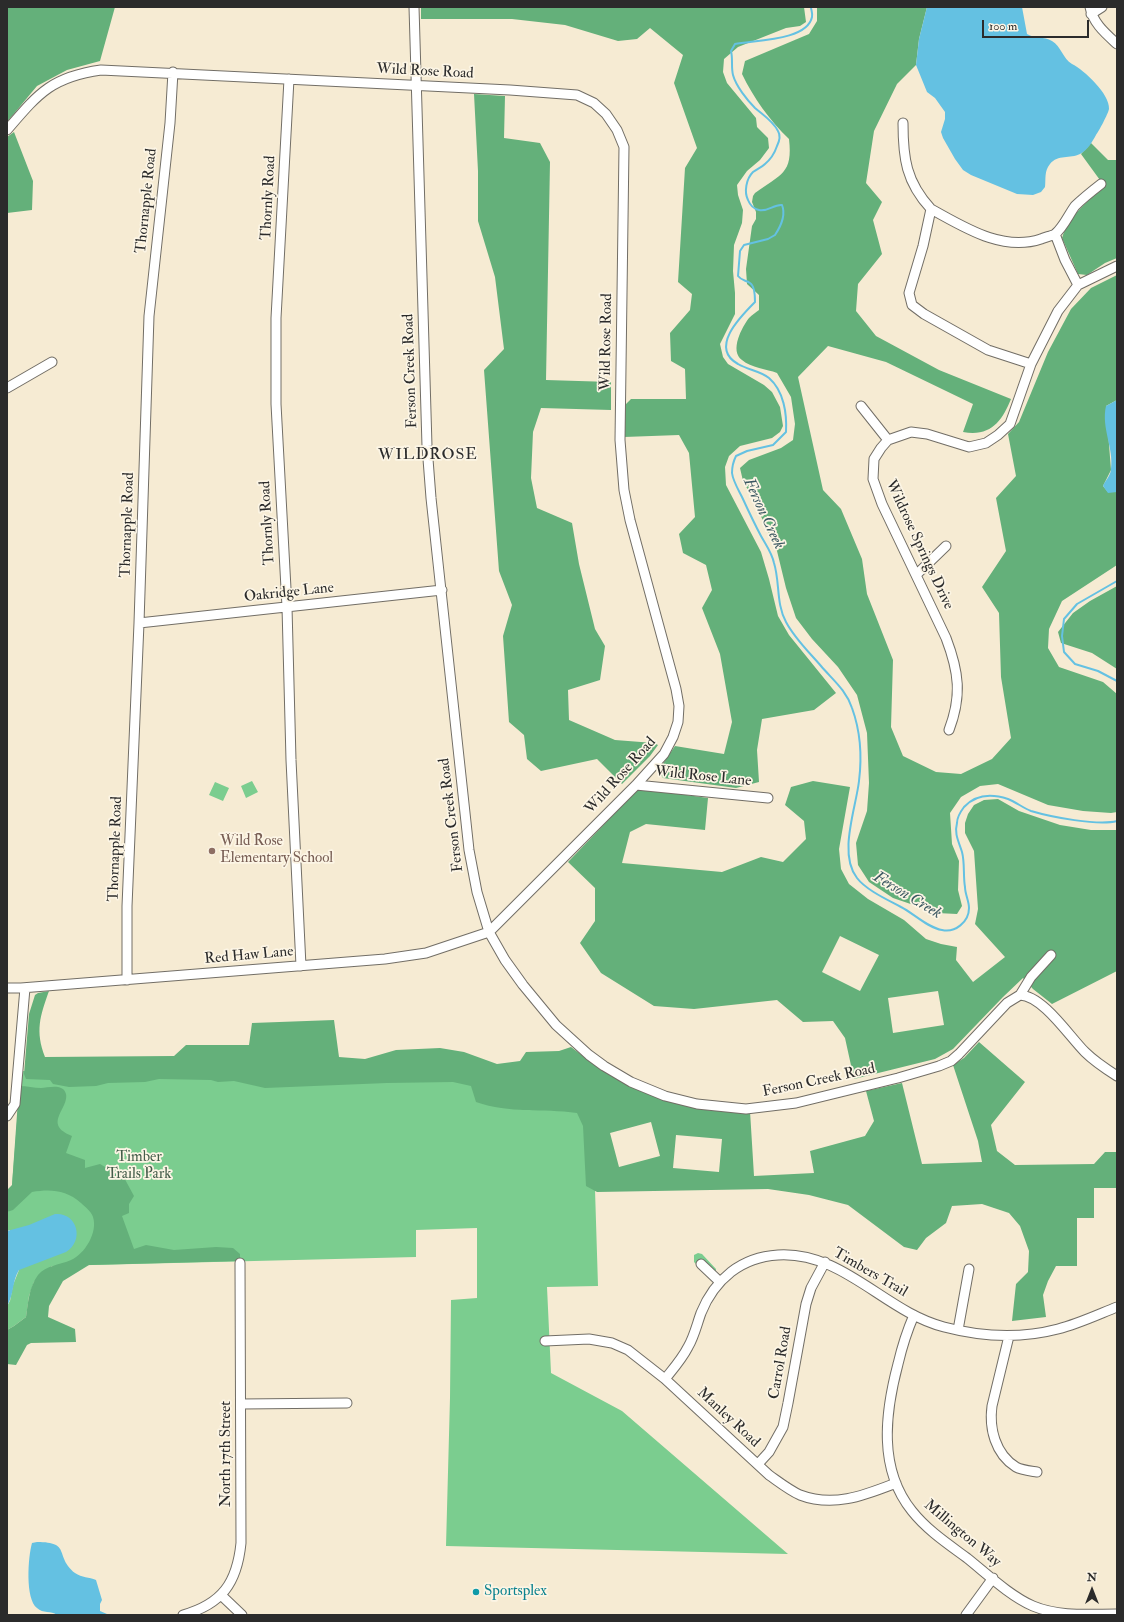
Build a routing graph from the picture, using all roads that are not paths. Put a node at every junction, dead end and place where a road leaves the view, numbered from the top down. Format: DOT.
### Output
graph roads {
  1 [pos="414,7"];
  2 [pos="1102,7"];
  3 [pos="1090,11"];
  4 [pos="1117,44"];
  5 [pos="173,72"];
  6 [pos="289,79"];
  7 [pos="417,86"];
  8 [pos="903,123"];
  9 [pos="7,130"];
  10 [pos="1101,184"];
  11 [pos="931,209"];
  12 [pos="1055,234"];
  13 [pos="1117,266"];
  14 [pos="1078,285"];
  15 [pos="52,362"];
  16 [pos="1031,364"];
  17 [pos="7,388"];
  18 [pos="862,406"];
  19 [pos="888,440"];
  20 [pos="946,546"];
  21 [pos="916,575"];
  22 [pos="442,590"];
  23 [pos="287,607"];
  24 [pos="139,623"];
  25 [pos="949,730"];
  26 [pos="636,785"];
  27 [pos="768,798"];
  28 [pos="489,932"];
  29 [pos="1051,955"];
  30 [pos="301,966"];
  31 [pos="127,980"];
  32 [pos="7,988"];
  33 [pos="25,988"];
  34 [pos="1020,995"];
  35 [pos="1117,1076"];
  36 [pos="7,1116"];
  37 [pos="825,1262"];
  38 [pos="240,1263"];
  39 [pos="701,1264"];
  40 [pos="969,1269"];
  41 [pos="720,1282"];
  42 [pos="1117,1307"];
  43 [pos="914,1315"];
  44 [pos="958,1330"];
  45 [pos="1009,1336"];
  46 [pos="545,1341"];
  47 [pos="665,1379"];
  48 [pos="347,1403"];
  49 [pos="241,1404"];
  50 [pos="758,1464"];
  51 [pos="1037,1472"];
  52 [pos="896,1483"];
  53 [pos="993,1578"];
  54 [pos="221,1595"];
  55 [pos="1117,1614"];
  56 [pos="182,1615"];
  57 [pos="242,1615"];
  58 [pos="966,1615"];
  1 -- 7 [label="street, Ferson Creek Road"];
  2 -- 3 [label="street"];
  3 -- 4 [label="street"];
  5 -- 6 [label="street, Wild Rose Road"];
  5 -- 9 [label="street, Wild Rose Road"];
  5 -- 24 [label="street, Thornapple Road"];
  6 -- 7 [label="street, Wild Rose Road"];
  6 -- 23 [label="street, Thornly Road"];
  7 -- 22 [label="street, Ferson Creek Road"];
  7 -- 26 [label="street, Wild Rose Road"];
  8 -- 11 [label="street"];
  10 -- 12 [label="street"];
  11 -- 12 [label="street"];
  11 -- 16 [label="street"];
  12 -- 14 [label="street"];
  13 -- 14 [label="street"];
  14 -- 16 [label="street"];
  15 -- 17 [label="street"];
  16 -- 19 [label="street"];
  18 -- 19 [label="street"];
  19 -- 21 [label="street, Wildrose Springs Drive"];
  20 -- 21 [label="street"];
  21 -- 25 [label="street, Wildrose Springs Drive"];
  22 -- 23 [label="street, Oakridge Lane"];
  22 -- 28 [label="street, Ferson Creek Road"];
  23 -- 24 [label="street, Oakridge Lane"];
  23 -- 30 [label="street, Thornly Road"];
  24 -- 31 [label="street, Thornapple Road"];
  26 -- 27 [label="street, Wild Rose Lane"];
  26 -- 28 [label="street, Wild Rose Road"];
  28 -- 30 [label="street, Red Haw Lane"];
  28 -- 34 [label="street, Ferson Creek Road"];
  29 -- 34 [label="street, Ferson Creek Road"];
  30 -- 31 [label="street, Red Haw Lane"];
  31 -- 33 [label="street, Red Haw Lane"];
  32 -- 33 [label="street, Red Haw Lane"];
  33 -- 36 [label="street"];
  34 -- 35 [label="street"];
  37 -- 41 [label="street, Timbers Trail"];
  37 -- 43 [label="street, Timbers Trail"];
  37 -- 50 [label="street, Carrol Road"];
  38 -- 49 [label="street, North 17th Street"];
  39 -- 41 [label="street"];
  40 -- 44 [label="street"];
  41 -- 47 [label="street, Timbers Trail"];
  42 -- 45 [label="street, Timbers Trail"];
  43 -- 44 [label="street, Timbers Trail"];
  43 -- 52 [label="street, Millington Way"];
  44 -- 45 [label="street, Timbers Trail"];
  45 -- 51 [label="street"];
  46 -- 47 [label="street, Manley Road"];
  47 -- 50 [label="street, Manley Road"];
  48 -- 49 [label="street"];
  49 -- 54 [label="street, North 17th Street"];
  50 -- 52 [label="street, Manley Road"];
  52 -- 53 [label="street, Millington Way"];
  53 -- 55 [label="street, Millington Way"];
  53 -- 58 [label="street"];
  54 -- 56 [label="street, North 17th Street"];
  54 -- 57 [label="street"];
}
